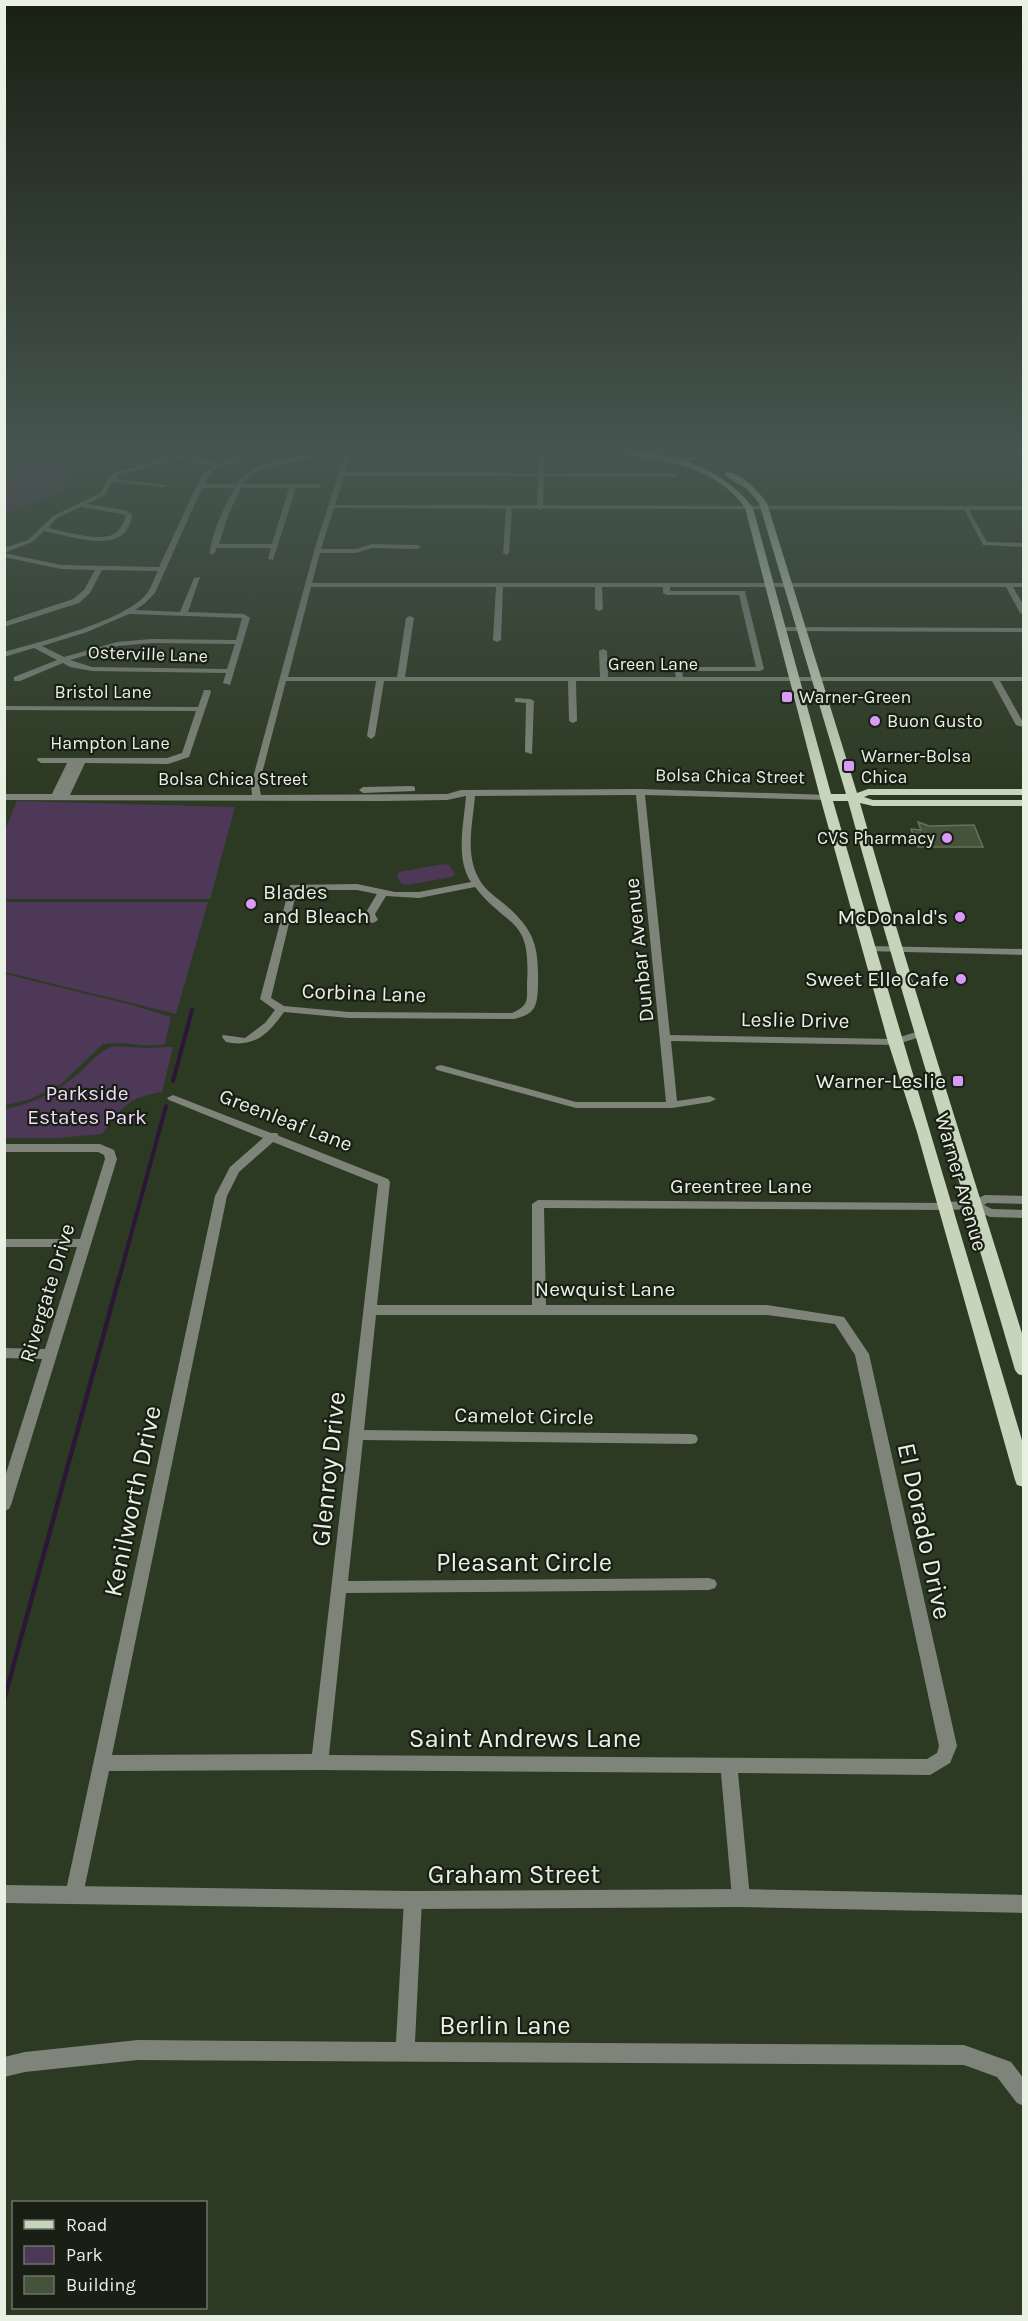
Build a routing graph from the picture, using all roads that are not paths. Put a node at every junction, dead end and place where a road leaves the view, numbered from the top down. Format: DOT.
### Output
graph roads {
  1 [pos="36,561"];
  2 [pos="165,561"];
  3 [pos="315,561"];
  4 [pos="762,561"];
  5 [pos="781,561"];
  6 [pos="99,569"];
  7 [pos="162,569"];
  8 [pos="198,578"];
  9 [pos="666,584"];
  10 [pos="768,584"];
  11 [pos="788,584"];
  12 [pos="309,585"];
  13 [pos="500,585"];
  14 [pos="598,585"];
  15 [pos="1008,585"];
  16 [pos="1023,585"];
  17 [pos="599,609"];
  18 [pos="130,612"];
  19 [pos="1023,613"];
  20 [pos="183,614"];
  21 [pos="410,618"];
  22 [pos="4,625"];
  23 [pos="781,628"];
  24 [pos="802,629"];
  25 [pos="1023,630"];
  26 [pos="497,640"];
  27 [pos="239,642"];
  28 [pos="34,645"];
  29 [pos="603,651"];
  30 [pos="4,655"];
  31 [pos="63,660"];
  32 [pos="230,671"];
  33 [pos="381,678"];
  34 [pos="401,678"];
  35 [pos="17,679"];
  36 [pos="283,679"];
  37 [pos="572,679"];
  38 [pos="604,679"];
  39 [pos="680,679"];
  40 [pos="795,679"];
  41 [pos="818,679"];
  42 [pos="995,679"];
  43 [pos="1023,679"];
  44 [pos="227,682"];
  45 [pos="207,692"];
  46 [pos="518,700"];
  47 [pos="7,708"];
  48 [pos="201,709"];
  49 [pos="4,718"];
  50 [pos="573,721"];
  51 [pos="1020,725"];
  52 [pos="371,736"];
  53 [pos="529,752"];
  54 [pos="40,760"];
  55 [pos="77,760"];
  56 [pos="4,792"];
  57 [pos="640,792"];
  58 [pos="1023,792"];
  59 [pos="466,793"];
  60 [pos="60,794"];
  61 [pos="256,794"];
  62 [pos="4,797"];
  63 [pos="826,797"];
  64 [pos="853,798"];
  65 [pos="1023,803"];
  66 [pos="477,884"];
  67 [pos="383,893"];
  68 [pos="373,920"];
  69 [pos="869,949"];
  70 [pos="895,950"];
  71 [pos="1023,951"];
  72 [pos="281,1009"];
  73 [pos="922,1033"];
  74 [pos="227,1037"];
  75 [pos="666,1038"];
  76 [pos="895,1042"];
  77 [pos="441,1068"];
  78 [pos="173,1098"];
  79 [pos="710,1099"];
  80 [pos="672,1105"];
  81 [pos="273,1136"];
  82 [pos="4,1148"];
  83 [pos="384,1182"];
  84 [pos="1023,1200"];
  85 [pos="975,1205"];
  86 [pos="945,1206"];
  87 [pos="1023,1214"];
  88 [pos="4,1243"];
  89 [pos="83,1243"];
  90 [pos="370,1310"];
  91 [pos="539,1311"];
  92 [pos="839,1320"];
  93 [pos="4,1353"];
  94 [pos="50,1354"];
  95 [pos="1023,1370"];
  96 [pos="356,1435"];
  97 [pos="691,1439"];
  98 [pos="8,1480"];
  99 [pos="1023,1480"];
  100 [pos="4,1505"];
  101 [pos="709,1584"];
  102 [pos="339,1587"];
  103 [pos="944,1758"];
  104 [pos="320,1762"];
  105 [pos="102,1763"];
  106 [pos="729,1765"];
  107 [pos="4,1894"];
  108 [pos="74,1895"];
  109 [pos="741,1898"];
  110 [pos="413,1900"];
  111 [pos="1023,1904"];
  112 [pos="405,2051"];
  113 [pos="4,2067"];
  114 [pos="1023,2096"];
  1 -- 6 [label="street"];
  2 -- 7 [label="street"];
  3 -- 12 [label="street"];
  4 -- 10 [label="main road, Warner Avenue"];
  5 -- 11 [label="main road, Warner Avenue"];
  6 -- 7 [label="street"];
  6 -- 22 [label="street"];
  7 -- 18 [label="street"];
  8 -- 20 [label="street"];
  9 -- 10 [label="street"];
  9 -- 14 [label="street"];
  9 -- 39 [label="street"];
  10 -- 11 [label="street"];
  10 -- 23 [label="main road, Warner Avenue"];
  11 -- 15 [label="street"];
  11 -- 24 [label="main road, Warner Avenue"];
  12 -- 13 [label="street"];
  12 -- 36 [label="street"];
  13 -- 14 [label="street"];
  13 -- 26 [label="street"];
  14 -- 17 [label="street"];
  15 -- 16 [label="street"];
  15 -- 19 [label="street"];
  18 -- 20 [label="street"];
  18 -- 28 [label="street"];
  20 -- 27 [label="street"];
  21 -- 34 [label="street"];
  23 -- 24 [label="street"];
  23 -- 40 [label="main road, Warner Avenue"];
  24 -- 25 [label="street"];
  24 -- 41 [label="main road, Warner Avenue"];
  27 -- 31 [label="street"];
  27 -- 32 [label="street"];
  28 -- 30 [label="street"];
  28 -- 31 [label="street, Osterville Lane"];
  29 -- 38 [label="street"];
  31 -- 32 [label="street, Osterville Lane"];
  31 -- 35 [label="street"];
  32 -- 44 [label="street"];
  33 -- 34 [label="street, Green Lane"];
  33 -- 36 [label="street, Green Lane"];
  33 -- 52 [label="street"];
  34 -- 37 [label="street, Green Lane"];
  36 -- 61 [label="street"];
  37 -- 38 [label="street, Green Lane"];
  37 -- 50 [label="street"];
  38 -- 39 [label="street, Green Lane"];
  39 -- 40 [label="street, Green Lane"];
  40 -- 41 [label="street, Green Lane"];
  40 -- 63 [label="main road, Warner Avenue"];
  41 -- 42 [label="street, Green Lane"];
  41 -- 64 [label="main road, Warner Avenue"];
  42 -- 43 [label="street, Green Lane"];
  42 -- 51 [label="street"];
  45 -- 48 [label="street"];
  46 -- 53 [label="street"];
  47 -- 48 [label="street, Bristol Lane"];
  47 -- 49 [label="street"];
  48 -- 55 [label="street, Hampton Lane"];
  54 -- 55 [label="street, Hampton Lane"];
  55 -- 60 [label="street"];
  56 -- 60 [label="street, Bolsa Chica Street"];
  57 -- 59 [label="street, Bolsa Chica Street"];
  57 -- 63 [label="street, Bolsa Chica Street"];
  57 -- 75 [label="street, Dunbar Avenue"];
  58 -- 64 [label="main road, Bolsa Chica Street"];
  59 -- 61 [label="street, Bolsa Chica Street"];
  59 -- 66 [label="street"];
  60 -- 61 [label="street, Bolsa Chica Street"];
  60 -- 62 [label="street, Bolsa Chica Street"];
  63 -- 64 [label="main road, Bolsa Chica Street"];
  63 -- 69 [label="main road, Warner Avenue"];
  64 -- 65 [label="main road, Bolsa Chica Street"];
  64 -- 70 [label="main road, Warner Avenue"];
  66 -- 67 [label="street"];
  66 -- 72 [label="street, Corbina Lane"];
  67 -- 68 [label="street"];
  67 -- 72 [label="street"];
  69 -- 70 [label="street"];
  69 -- 76 [label="main road, Warner Avenue"];
  70 -- 71 [label="street"];
  70 -- 73 [label="main road, Warner Avenue"];
  72 -- 74 [label="street, Corbina Lane"];
  73 -- 76 [label="street, Leslie Drive"];
  73 -- 85 [label="main road, Warner Avenue"];
  75 -- 76 [label="street, Leslie Drive"];
  75 -- 80 [label="street, Dunbar Avenue"];
  76 -- 86 [label="main road, Warner Avenue"];
  77 -- 80 [label="street"];
  78 -- 81 [label="street, Greenleaf Lane"];
  79 -- 80 [label="street"];
  81 -- 83 [label="street, Greenleaf Lane"];
  81 -- 105 [label="street, Kenilworth Drive"];
  82 -- 89 [label="street, Rivergate Drive"];
  83 -- 90 [label="street, Glenroy Drive"];
  84 -- 85 [label="street"];
  85 -- 86 [label="street, Greentree Lane"];
  85 -- 87 [label="street"];
  85 -- 95 [label="main road, Warner Avenue"];
  86 -- 91 [label="street, Greentree Lane"];
  86 -- 99 [label="main road, Warner Avenue"];
  88 -- 89 [label="street"];
  89 -- 94 [label="street, Rivergate Drive"];
  90 -- 91 [label="street, Newquist Lane"];
  90 -- 96 [label="street, Glenroy Drive"];
  91 -- 92 [label="street, Newquist Lane"];
  92 -- 103 [label="street, El Dorado Drive"];
  93 -- 94 [label="street"];
  94 -- 98 [label="street, Rivergate Drive"];
  96 -- 97 [label="street, Camelot Circle"];
  96 -- 102 [label="street, Glenroy Drive"];
  98 -- 100 [label="street, Rivergate Drive"];
  101 -- 102 [label="street, Pleasant Circle"];
  102 -- 104 [label="street, Glenroy Drive"];
  103 -- 106 [label="street, Saint Andrews Lane"];
  104 -- 105 [label="street, Saint Andrews Lane"];
  104 -- 106 [label="street, Saint Andrews Lane"];
  105 -- 108 [label="street, Kenilworth Drive"];
  106 -- 109 [label="street"];
  107 -- 108 [label="street, Graham Street"];
  108 -- 110 [label="street, Graham Street"];
  109 -- 110 [label="street, Graham Street"];
  109 -- 111 [label="street, Graham Street"];
  110 -- 112 [label="street"];
  112 -- 113 [label="street, Berlin Lane"];
  112 -- 114 [label="street, Berlin Lane"];
}
